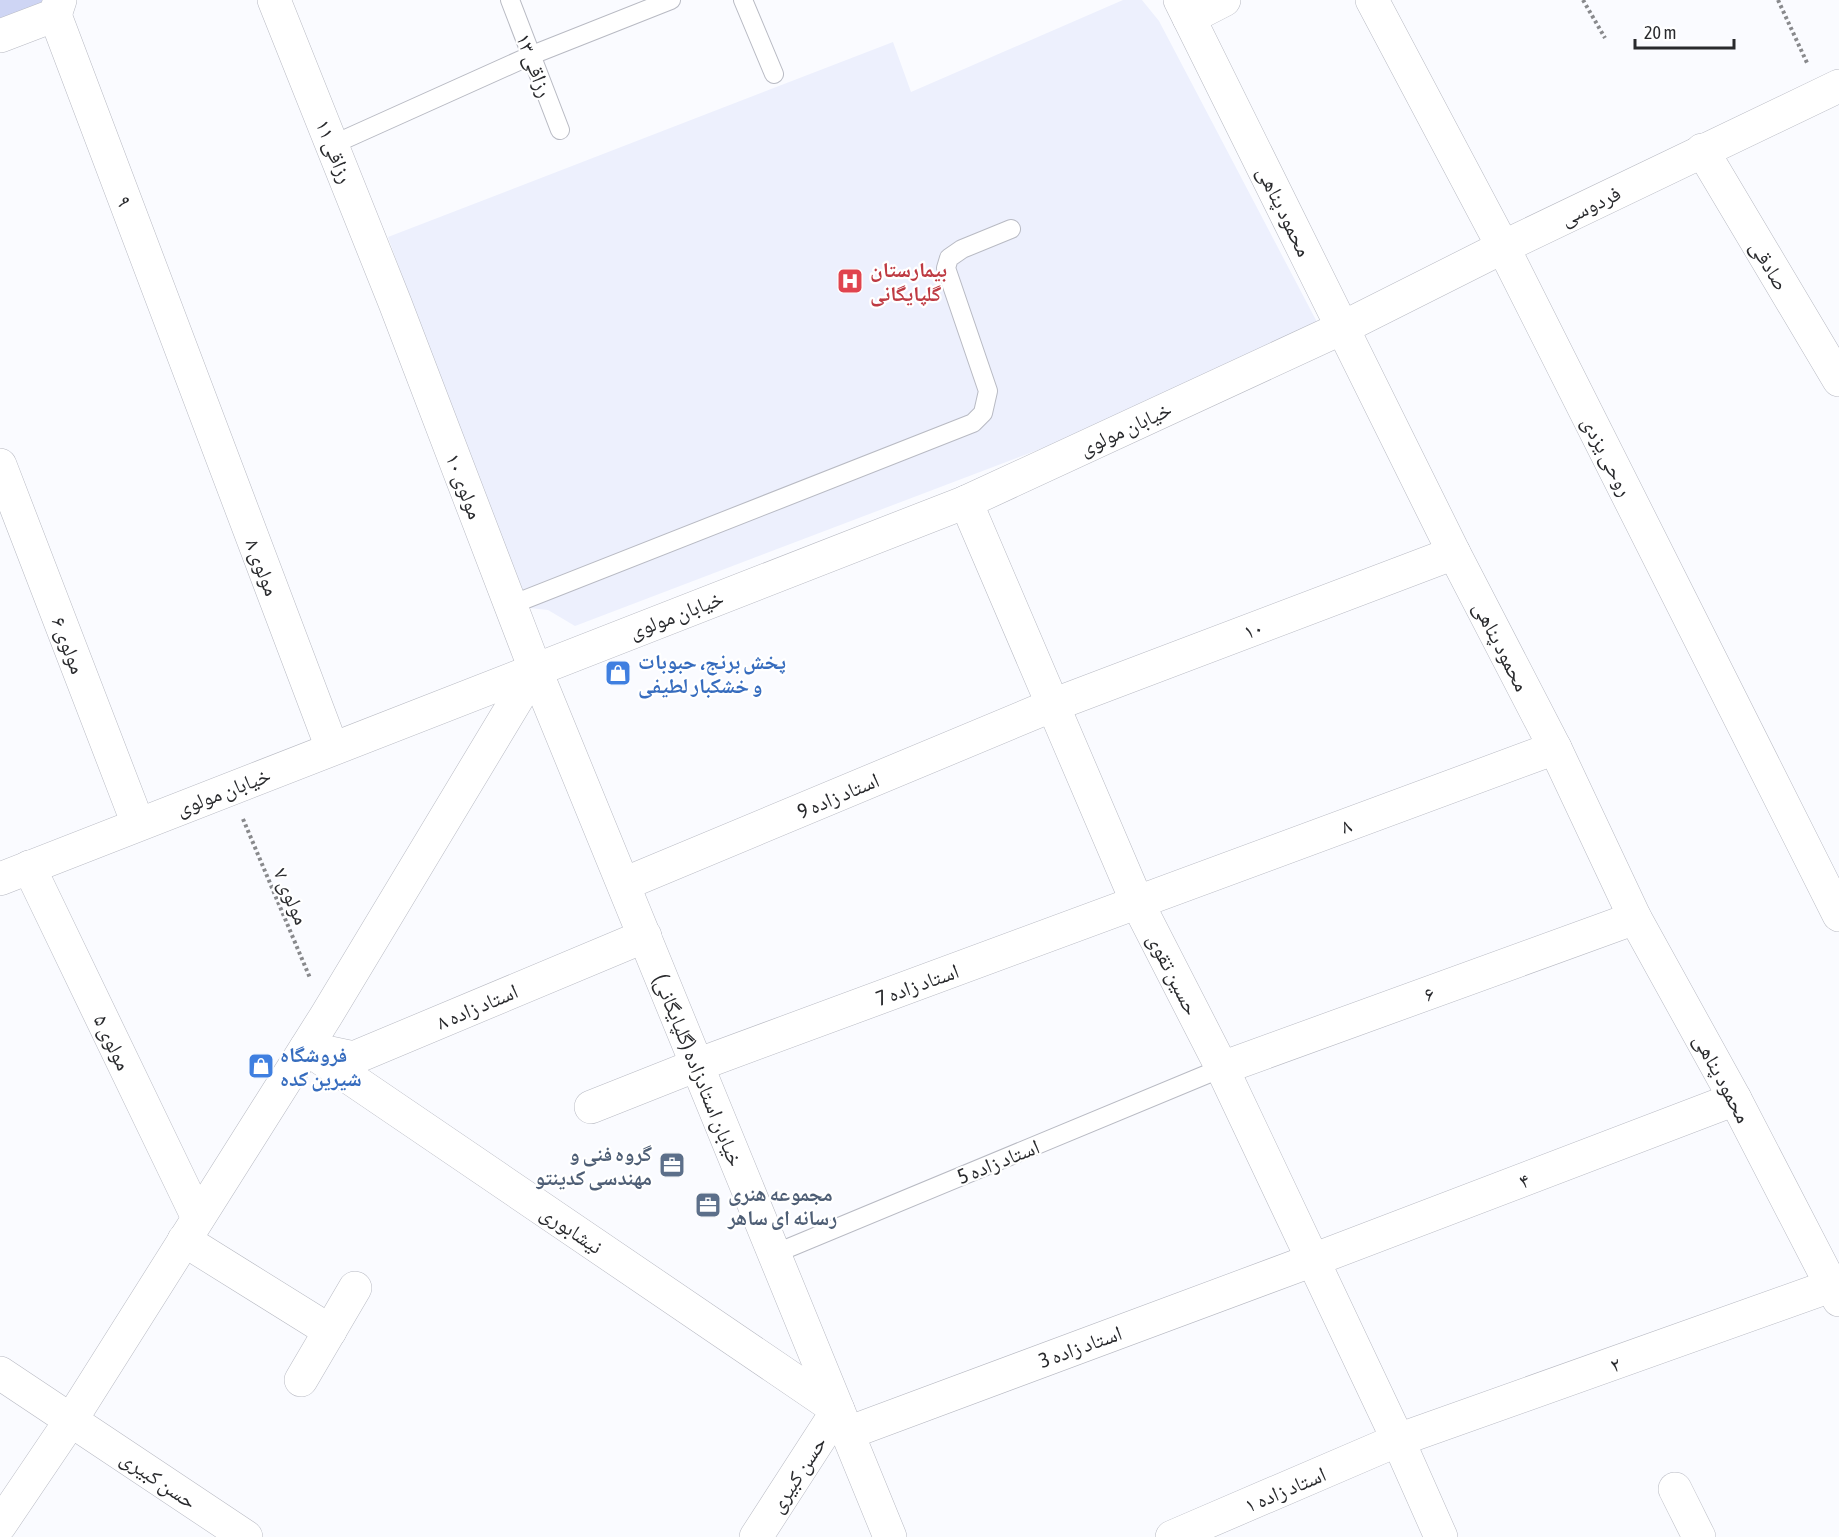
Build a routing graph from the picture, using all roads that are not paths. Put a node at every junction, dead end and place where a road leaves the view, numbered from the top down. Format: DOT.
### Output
graph roads {
  1 [pos="274,0"];
  2 [pos="510,0"];
  3 [pos="671,0"];
  4 [pos="743,0"];
  5 [pos="1224,0"];
  6 [pos="1372,0"];
  7 [pos="57,8"];
  8 [pos="1184,9"];
  9 [pos="0,36"];
  10 [pos="532,55"];
  11 [pos="774,74"];
  12 [pos="1830,90"];
  13 [pos="560,130"];
  14 [pos="332,145"];
  15 [pos="1702,150"];
  16 [pos="1011,230"];
  17 [pos="1503,247"];
  18 [pos="395,303"];
  19 [pos="1342,328"];
  20 [pos="1839,380"];
  21 [pos="195,387"];
  22 [pos="0,465"];
  23 [pos="966,502"];
  24 [pos="1454,553"];
  25 [pos="511,604"];
  26 [pos="536,669"];
  27 [pos="1053,705"];
  28 [pos="332,748"];
  29 [pos="1555,748"];
  30 [pos="138,824"];
  31 [pos="14,873"];
  32 [pos="624,884"];
  33 [pos="1137,902"];
  34 [pos="1839,915"];
  35 [pos="1635,918"];
  36 [pos="645,936"];
  37 [pos="306,1048"];
  38 [pos="697,1065"];
  39 [pos="1222,1068"];
  40 [pos="1735,1099"];
  41 [pos="591,1107"];
  42 [pos="191,1229"];
  43 [pos="774,1254"];
  44 [pos="1313,1260"];
  45 [pos="354,1288"];
  46 [pos="1837,1290"];
  47 [pos="330,1330"];
  48 [pos="0,1373"];
  49 [pos="301,1380"];
  50 [pos="71,1420"];
  51 [pos="843,1422"];
  52 [pos="1398,1440"];
  53 [pos="1675,1489"];
  54 [pos="0,1525"];
  55 [pos="246,1537"];
  56 [pos="756,1537"];
  57 [pos="890,1537"];
  58 [pos="1172,1537"];
  59 [pos="1441,1537"];
  60 [pos="1699,1537"];
  1 -- 14 [label="street, رزاقی ۱۱"];
  2 -- 10 [label="lane, رزاقی ۱۳"];
  3 -- 10 [label="lane"];
  4 -- 11 [label="lane"];
  5 -- 8 [label="street"];
  6 -- 17 [label="street, روحی یزدی"];
  7 -- 9 [label="street"];
  7 -- 21 [label="street, ۹"];
  8 -- 19 [label="street, محمود پناهی"];
  10 -- 13 [label="lane, رزاقی ۱۳"];
  10 -- 14 [label="lane"];
  12 -- 15 [label="street, فردوسی"];
  14 -- 18 [label="street, رزاقی ۱۱"];
  15 -- 17 [label="street, فردوسی"];
  15 -- 20 [label="street, صادقی"];
  16 -- 25 [label="lane"];
  17 -- 19 [label="street, فردوسی"];
  17 -- 34 [label="street, روحی یزدی"];
  18 -- 25 [label="street, مولوی ۱۰"];
  19 -- 23 [label="street, خیابان مولوی"];
  19 -- 24 [label="street, محمود پناهی"];
  21 -- 28 [label="street, مولوی ۸"];
  22 -- 30 [label="street, مولوی ۶"];
  23 -- 26 [label="street, خیابان مولوی"];
  23 -- 27 [label="street, حسین تقوی"];
  24 -- 27 [label="street, ۱۰"];
  24 -- 29 [label="street, محمود پناهی"];
  25 -- 26 [label="street, مولوی ۱۰"];
  26 -- 28 [label="street, خیابان مولوی"];
  26 -- 32 [label="street, خیابان استادزاده (گلپایگانی)"];
  26 -- 37 [label="street"];
  27 -- 32 [label="street, استاد زاده 9"];
  27 -- 33 [label="street, حسین تقوی"];
  28 -- 30 [label="street, خیابان مولوی"];
  29 -- 33 [label="street, ۸"];
  29 -- 35 [label="street, محمود پناهی"];
  30 -- 31 [label="street, خیابان مولوی"];
  31 -- 42 [label="street, مولوی ۵"];
  32 -- 36 [label="street, خیابان استادزاده (گلپایگانی)"];
  33 -- 38 [label="street, استاد زاده 7"];
  33 -- 39 [label="street, حسین تقوی"];
  35 -- 39 [label="street, ۶"];
  35 -- 40 [label="street, محمود پناهی"];
  36 -- 37 [label="street, استاد زاده ۸"];
  36 -- 38 [label="street, خیابان استادزاده (گلپایگانی)"];
  37 -- 42 [label="street"];
  37 -- 51 [label="street, نیشابوری"];
  38 -- 41 [label="street, استاد زاده 7"];
  38 -- 43 [label="street, خیابان استادزاده (گلپایگانی)"];
  39 -- 43 [label="lane, استاد زاده 5"];
  39 -- 44 [label="street, حسین تقوی"];
  40 -- 44 [label="street, ۴"];
  40 -- 46 [label="street, محمود پناهی"];
  42 -- 47 [label="street"];
  42 -- 50 [label="street"];
  43 -- 51 [label="street, خیابان استادزاده (گلپایگانی)"];
  44 -- 51 [label="street, استاد زاده 3"];
  44 -- 52 [label="street, حسین تقوی"];
  45 -- 47 [label="street"];
  46 -- 52 [label="street, ۲"];
  47 -- 49 [label="street"];
  48 -- 50 [label="street, حسن کبیری"];
  50 -- 54 [label="street"];
  50 -- 55 [label="street, حسن کبیری"];
  51 -- 56 [label="street, حسن کبیری"];
  51 -- 57 [label="street, خیابان استادزاده (گلپایگانی)"];
  52 -- 58 [label="street, استاد زاده ۱"];
  52 -- 59 [label="street, حسین تقوی"];
  53 -- 60 [label="street"];
}
